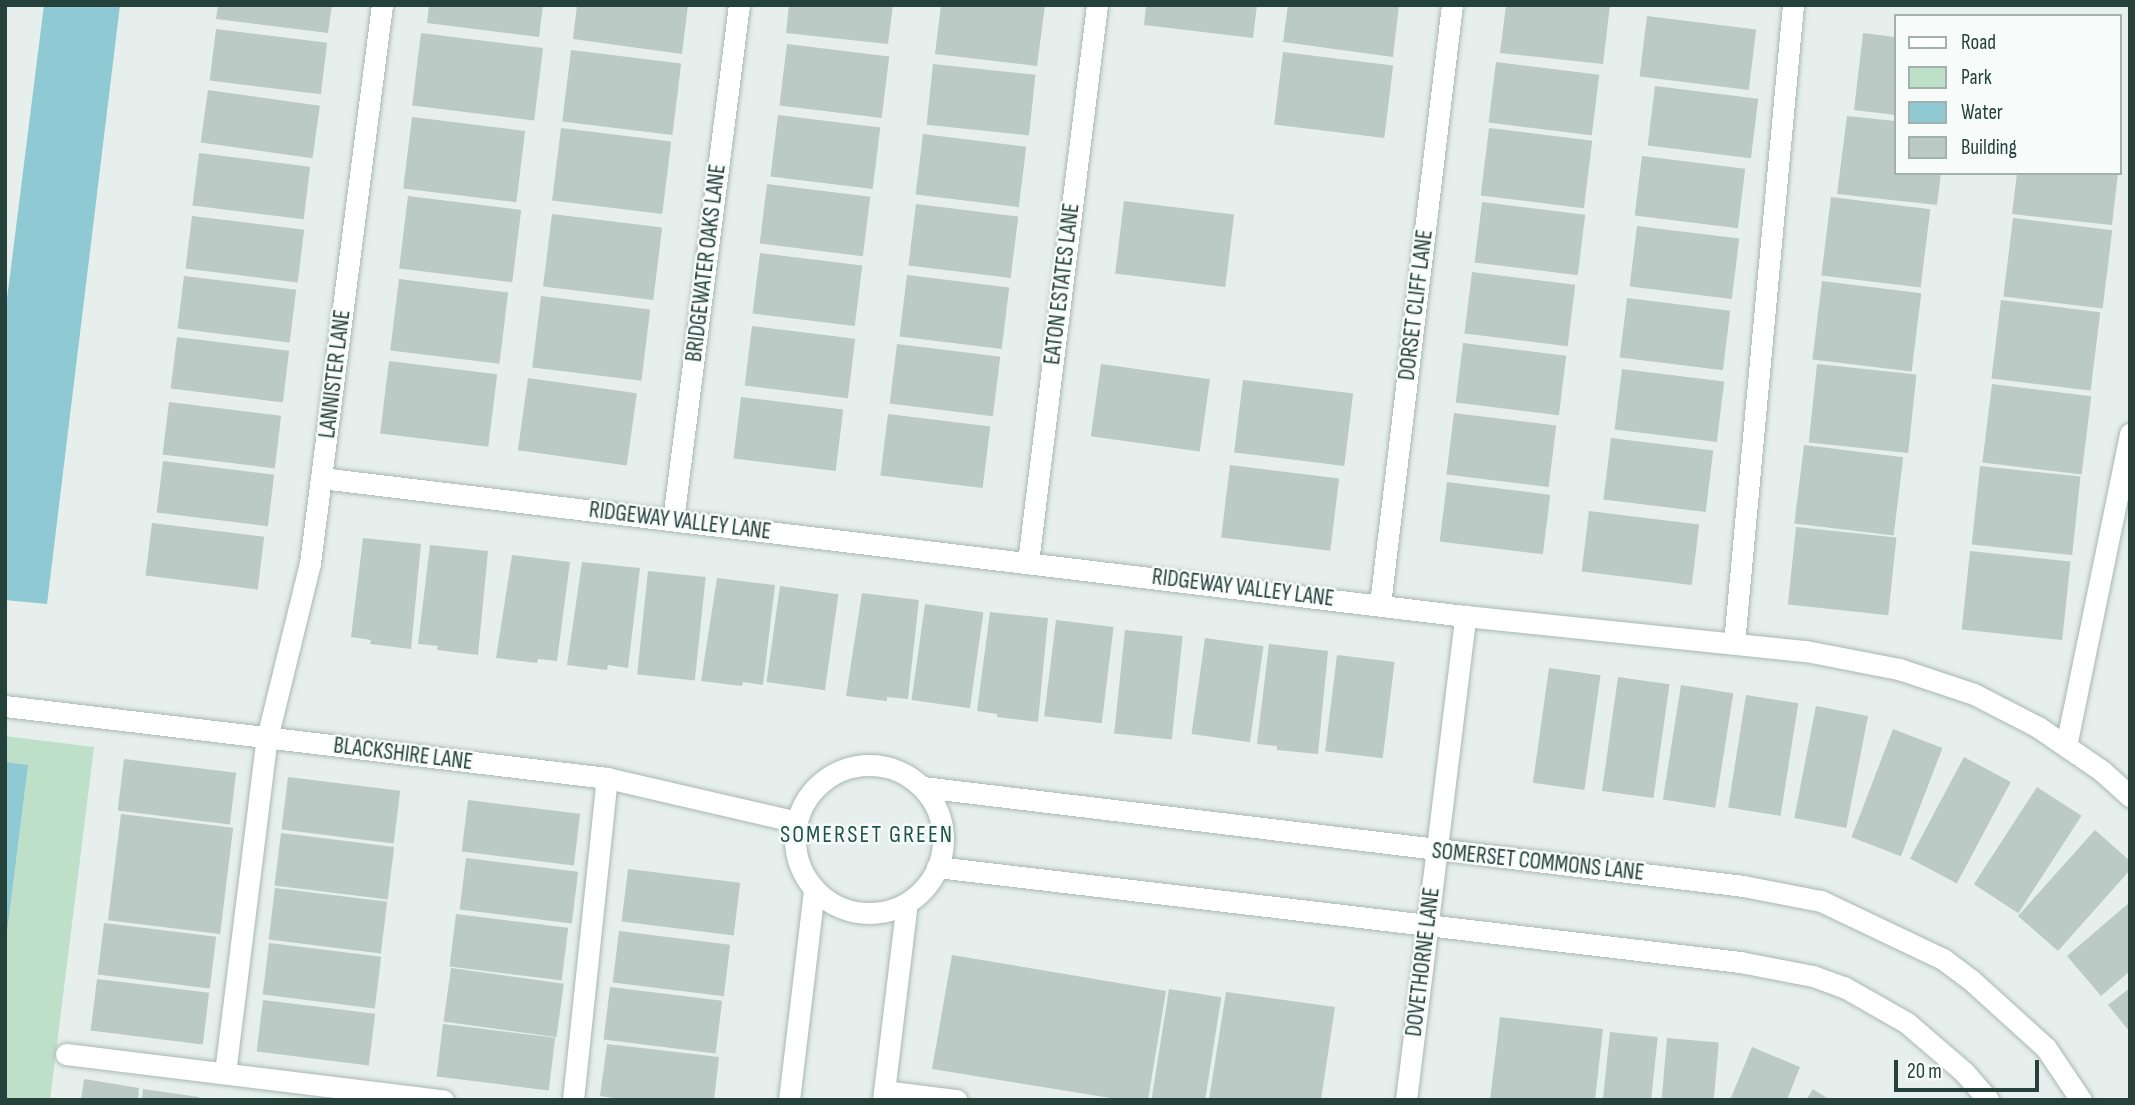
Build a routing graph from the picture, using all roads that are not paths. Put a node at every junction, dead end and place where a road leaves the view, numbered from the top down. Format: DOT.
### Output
graph roads {
  1 [pos="382,5"];
  2 [pos="739,5"];
  3 [pos="1097,5"];
  4 [pos="1452,5"];
  5 [pos="1793,5"];
  6 [pos="2130,433"];
  7 [pos="321,478"];
  8 [pos="673,520"];
  9 [pos="1028,562"];
  10 [pos="1380,604"];
  11 [pos="1465,616"];
  12 [pos="1734,643"];
  13 [pos="5,706"];
  14 [pos="267,738"];
  15 [pos="2066,746"];
  16 [pos="607,778"];
  17 [pos="923,787"];
  18 [pos="2130,796"];
  19 [pos="797,822"];
  20 [pos="1436,851"];
  21 [pos="937,867"];
  22 [pos="814,890"];
  23 [pos="907,903"];
  24 [pos="1427,927"];
  25 [pos="66,1054"];
  26 [pos="225,1073"];
  27 [pos="883,1095"];
  28 [pos="443,1100"];
  29 [pos="573,1100"];
  30 [pos="789,1100"];
  31 [pos="956,1100"];
  32 [pos="1406,1100"];
  33 [pos="1987,1100"];
  34 [pos="2081,1100"];
  1 -- 7 [label="street, LANNISTER LANE"];
  2 -- 8 [label="street, BRIDGEWATER OAKS LANE"];
  3 -- 9 [label="street, EATON ESTATES LANE"];
  4 -- 10 [label="street, DORSET CLIFF LANE"];
  5 -- 12 [label="street"];
  6 -- 15 [label="street"];
  7 -- 8 [label="street, RIDGEWAY VALLEY LANE"];
  7 -- 14 [label="street, LANNISTER LANE"];
  8 -- 9 [label="street, RIDGEWAY VALLEY LANE"];
  9 -- 10 [label="street, RIDGEWAY VALLEY LANE"];
  10 -- 11 [label="street, RIDGEWAY VALLEY LANE"];
  11 -- 12 [label="street, RIDGEWAY VALLEY LANE"];
  11 -- 20 [label="street, DOVETHORNE LANE"];
  12 -- 15 [label="street, RIDGEWAY VALLEY LANE"];
  13 -- 14 [label="street, BLACKSHIRE LANE"];
  14 -- 16 [label="street, BLACKSHIRE LANE"];
  14 -- 26 [label="street, LANNISTER LANE"];
  15 -- 18 [label="street, RIDGEWAY VALLEY LANE"];
  16 -- 19 [label="street, BLACKSHIRE LANE"];
  16 -- 29 [label="street"];
  17 -- 19 [label="street"];
  17 -- 20 [label="street, SOMERSET COMMONS LANE"];
  17 -- 21 [label="street"];
  19 -- 22 [label="street"];
  20 -- 24 [label="street, DOVETHORNE LANE"];
  20 -- 34 [label="street, SOMERSET COMMONS LANE"];
  21 -- 23 [label="street"];
  21 -- 24 [label="street"];
  22 -- 23 [label="street"];
  22 -- 30 [label="street"];
  23 -- 27 [label="street"];
  24 -- 32 [label="street, DOVETHORNE LANE"];
  24 -- 33 [label="street"];
  25 -- 26 [label="street"];
  26 -- 28 [label="street"];
  27 -- 31 [label="street"];
}
